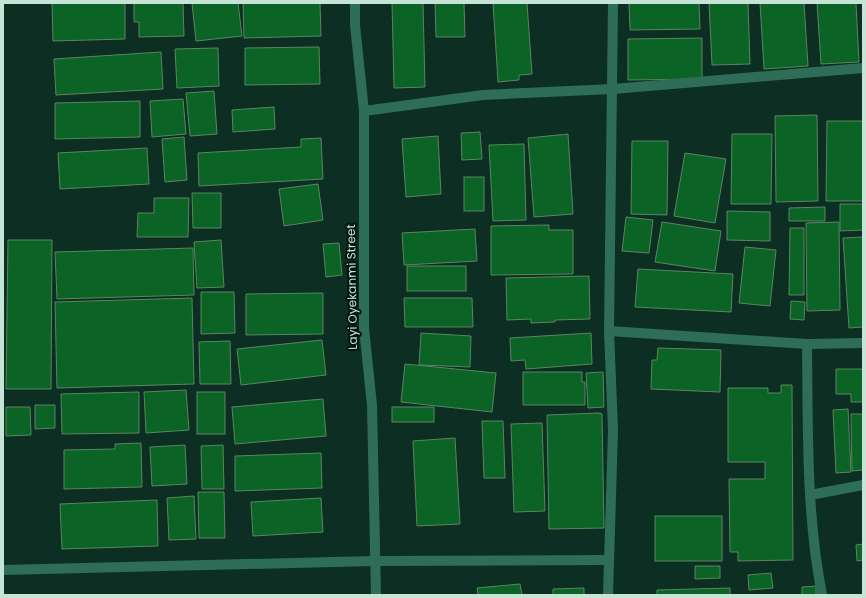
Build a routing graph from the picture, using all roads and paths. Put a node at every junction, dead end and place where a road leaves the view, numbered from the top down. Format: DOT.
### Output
graph roads {
  1 [pos="355,3"];
  2 [pos="613,3"];
  3 [pos="863,68"];
  4 [pos="613,89"];
  5 [pos="364,111"];
  6 [pos="609,331"];
  7 [pos="863,343"];
  8 [pos="807,344"];
  9 [pos="863,485"];
  10 [pos="810,495"];
  11 [pos="609,560"];
  12 [pos="374,561"];
  13 [pos="3,570"];
  14 [pos="376,595"];
  15 [pos="608,595"];
  16 [pos="822,595"];
  1 -- 5 [label="street, Layi Oyekanmi Street"];
  2 -- 4 [label="street"];
  3 -- 4 [label="street"];
  4 -- 5 [label="street"];
  4 -- 6 [label="street"];
  5 -- 12 [label="street, Layi Oyekanmi Street"];
  6 -- 8 [label="street"];
  6 -- 11 [label="street"];
  7 -- 8 [label="street"];
  8 -- 10 [label="street"];
  9 -- 10 [label="street"];
  10 -- 16 [label="street"];
  11 -- 12 [label="street"];
  11 -- 15 [label="street"];
  12 -- 13 [label="street"];
  12 -- 14 [label="street, Layi Oyekanmi Street"];
}
